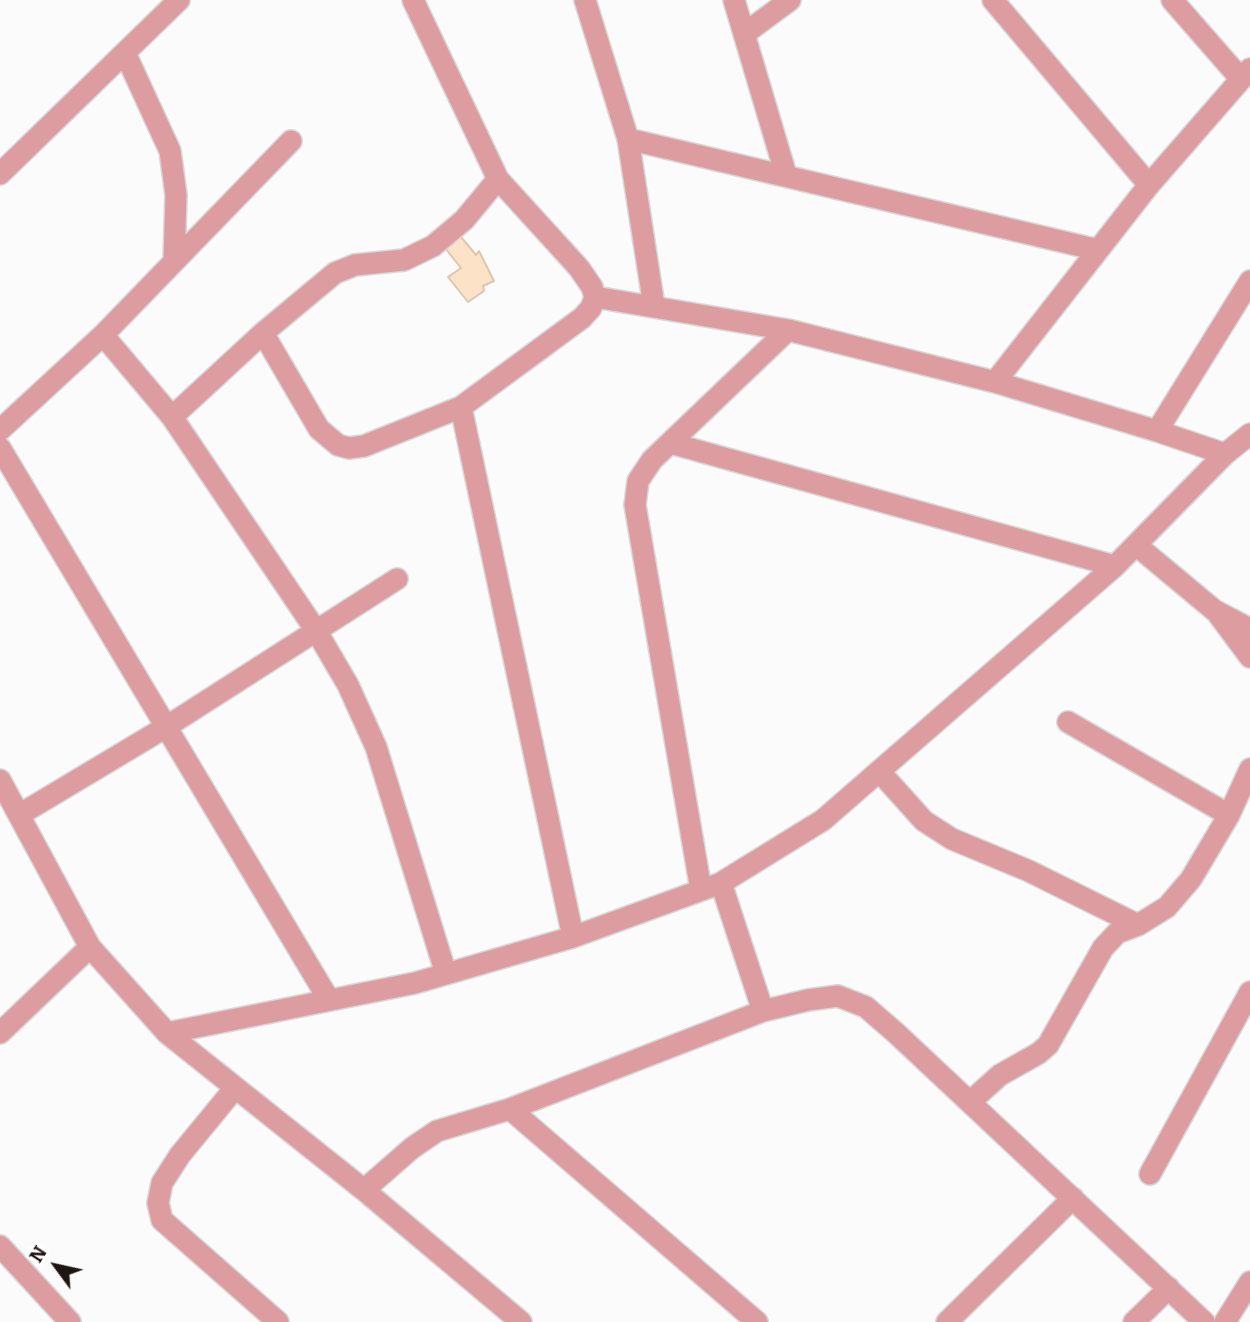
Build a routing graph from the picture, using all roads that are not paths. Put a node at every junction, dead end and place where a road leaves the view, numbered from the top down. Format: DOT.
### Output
graph roads {
  1 [pos="179,0"];
  2 [pos="413,0"];
  3 [pos="585,0"];
  4 [pos="734,0"];
  5 [pos="790,0"];
  6 [pos="993,0"];
  7 [pos="1172,0"];
  8 [pos="744,34"];
  9 [pos="125,53"];
  10 [pos="1246,74"];
  11 [pos="628,139"];
  12 [pos="291,141"];
  13 [pos="0,174"];
  14 [pos="786,175"];
  15 [pos="498,179"];
  16 [pos="1149,186"];
  17 [pos="1098,250"];
  18 [pos="174,261"];
  19 [pos="1250,281"];
  20 [pos="595,297"];
  21 [pos="654,306"];
  22 [pos="788,330"];
  23 [pos="263,333"];
  24 [pos="103,335"];
  25 [pos="995,382"];
  26 [pos="461,407"];
  27 [pos="172,417"];
  28 [pos="0,430"];
  29 [pos="1157,431"];
  30 [pos="1250,434"];
  31 [pos="670,443"];
  32 [pos="0,448"];
  33 [pos="1225,454"];
  34 [pos="1136,545"];
  35 [pos="1115,566"];
  36 [pos="397,579"];
  37 [pos="1214,610"];
  38 [pos="1249,625"];
  39 [pos="317,632"];
  40 [pos="1250,657"];
  41 [pos="1068,722"];
  42 [pos="166,727"];
  43 [pos="1250,769"];
  44 [pos="879,771"];
  45 [pos="0,780"];
  46 [pos="19,815"];
  47 [pos="1229,815"];
  48 [pos="711,886"];
  49 [pos="1138,925"];
  50 [pos="573,937"];
  51 [pos="90,947"];
  52 [pos="446,974"];
  53 [pos="1250,992"];
  54 [pos="329,1000"];
  55 [pos="763,1011"];
  56 [pos="0,1033"];
  57 [pos="167,1033"];
  58 [pos="235,1087"];
  59 [pos="970,1102"];
  60 [pos="510,1109"];
  61 [pos="1150,1174"];
  62 [pos="364,1190"];
  63 [pos="1073,1198"];
  64 [pos="0,1246"];
  65 [pos="1250,1282"];
  66 [pos="1169,1288"];
  67 [pos="513,1320"];
  68 [pos="70,1322"];
  69 [pos="278,1322"];
  70 [pos="757,1322"];
  71 [pos="947,1322"];
  72 [pos="1134,1322"];
  73 [pos="1204,1322"];
  74 [pos="1225,1322"];
  1 -- 9 [label="street"];
  2 -- 15 [label="street"];
  3 -- 11 [label="street"];
  4 -- 8 [label="street"];
  5 -- 8 [label="street"];
  6 -- 16 [label="street"];
  7 -- 10 [label="street"];
  8 -- 14 [label="street"];
  9 -- 13 [label="street"];
  9 -- 18 [label="street"];
  10 -- 16 [label="street"];
  11 -- 14 [label="street"];
  11 -- 21 [label="street"];
  12 -- 18 [label="street"];
  14 -- 17 [label="street"];
  15 -- 20 [label="street"];
  15 -- 23 [label="street"];
  16 -- 17 [label="street"];
  17 -- 25 [label="street"];
  18 -- 24 [label="street"];
  19 -- 29 [label="street"];
  20 -- 21 [label="street"];
  20 -- 26 [label="street"];
  21 -- 22 [label="street"];
  22 -- 25 [label="street"];
  22 -- 31 [label="street"];
  23 -- 26 [label="street"];
  23 -- 27 [label="street"];
  24 -- 27 [label="street"];
  24 -- 28 [label="street"];
  25 -- 29 [label="street"];
  26 -- 50 [label="street"];
  27 -- 39 [label="street"];
  29 -- 33 [label="street"];
  30 -- 33 [label="street"];
  31 -- 35 [label="street"];
  31 -- 48 [label="street"];
  32 -- 42 [label="street"];
  33 -- 34 [label="street"];
  34 -- 35 [label="street"];
  34 -- 37 [label="street"];
  35 -- 44 [label="street"];
  36 -- 39 [label="street"];
  37 -- 38 [label="street"];
  37 -- 40 [label="street"];
  39 -- 42 [label="street"];
  39 -- 52 [label="street"];
  41 -- 47 [label="street"];
  42 -- 46 [label="street"];
  42 -- 54 [label="street"];
  43 -- 47 [label="street"];
  44 -- 48 [label="street"];
  44 -- 49 [label="street"];
  45 -- 46 [label="street"];
  46 -- 51 [label="street"];
  47 -- 49 [label="street"];
  48 -- 50 [label="street"];
  48 -- 55 [label="street"];
  49 -- 59 [label="street"];
  50 -- 52 [label="street"];
  51 -- 56 [label="street"];
  51 -- 57 [label="street"];
  52 -- 54 [label="street"];
  53 -- 61 [label="street"];
  54 -- 57 [label="street"];
  55 -- 59 [label="street"];
  55 -- 60 [label="street"];
  57 -- 58 [label="street"];
  58 -- 62 [label="street"];
  58 -- 69 [label="street"];
  59 -- 63 [label="street"];
  60 -- 62 [label="street"];
  60 -- 70 [label="street"];
  62 -- 67 [label="street"];
  63 -- 66 [label="street"];
  63 -- 71 [label="street"];
  64 -- 68 [label="street"];
  65 -- 74 [label="street"];
  66 -- 72 [label="street"];
  66 -- 73 [label="street"];
}
